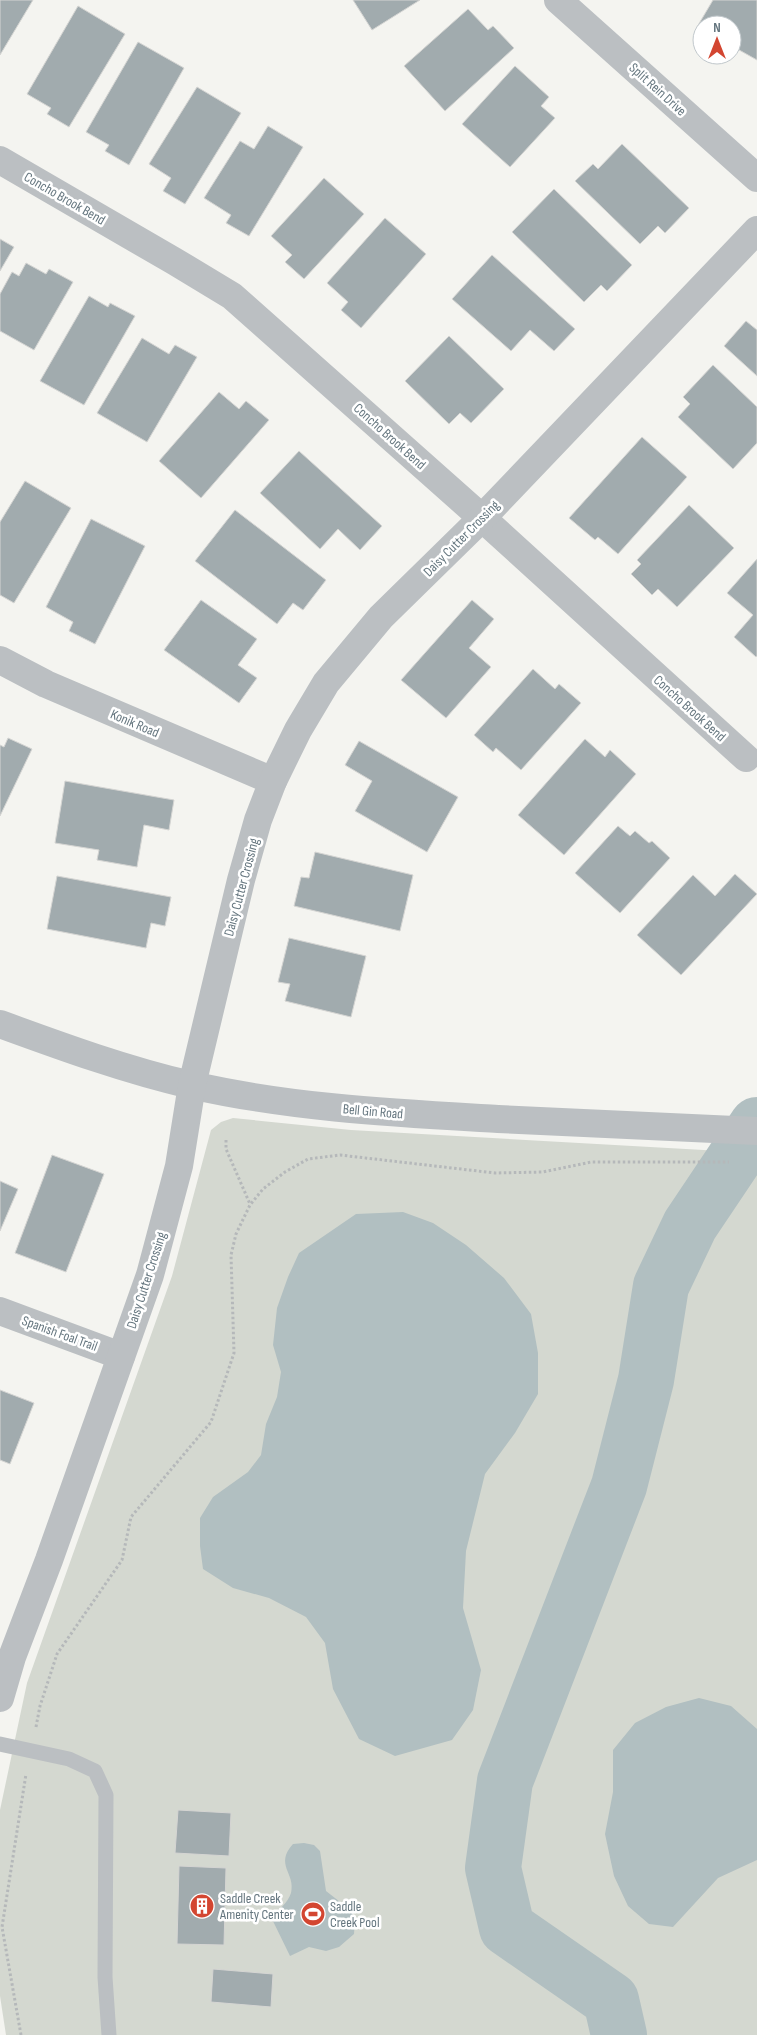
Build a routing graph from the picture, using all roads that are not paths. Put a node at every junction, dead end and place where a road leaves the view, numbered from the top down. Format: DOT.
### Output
graph roads {
  1 [pos="558,0"];
  2 [pos="0,160"];
  3 [pos="757,178"];
  4 [pos="757,230"];
  5 [pos="482,518"];
  6 [pos="0,660"];
  7 [pos="746,758"];
  8 [pos="273,781"];
  9 [pos="0,1024"];
  10 [pos="192,1085"];
  11 [pos="757,1131"];
  12 [pos="0,1310"];
  13 [pos="121,1356"];
  14 [pos="0,1698"];
  15 [pos="0,1744"];
  16 [pos="109,2035"];
  1 -- 3 [label="street, Split Rein Drive"];
  2 -- 5 [label="street, Concho Brook Bend"];
  4 -- 5 [label="street, Daisy Cutter Crossing"];
  5 -- 7 [label="street, Concho Brook Bend"];
  5 -- 8 [label="street, Daisy Cutter Crossing"];
  6 -- 8 [label="street, Konik Road"];
  8 -- 10 [label="street, Daisy Cutter Crossing"];
  9 -- 10 [label="street, Bell Gin Road"];
  10 -- 11 [label="street, Bell Gin Road"];
  10 -- 13 [label="street, Daisy Cutter Crossing"];
  12 -- 13 [label="street, Spanish Foal Trail"];
  13 -- 14 [label="street, Daisy Cutter Crossing"];
  15 -- 16 [label="lane"];
}
